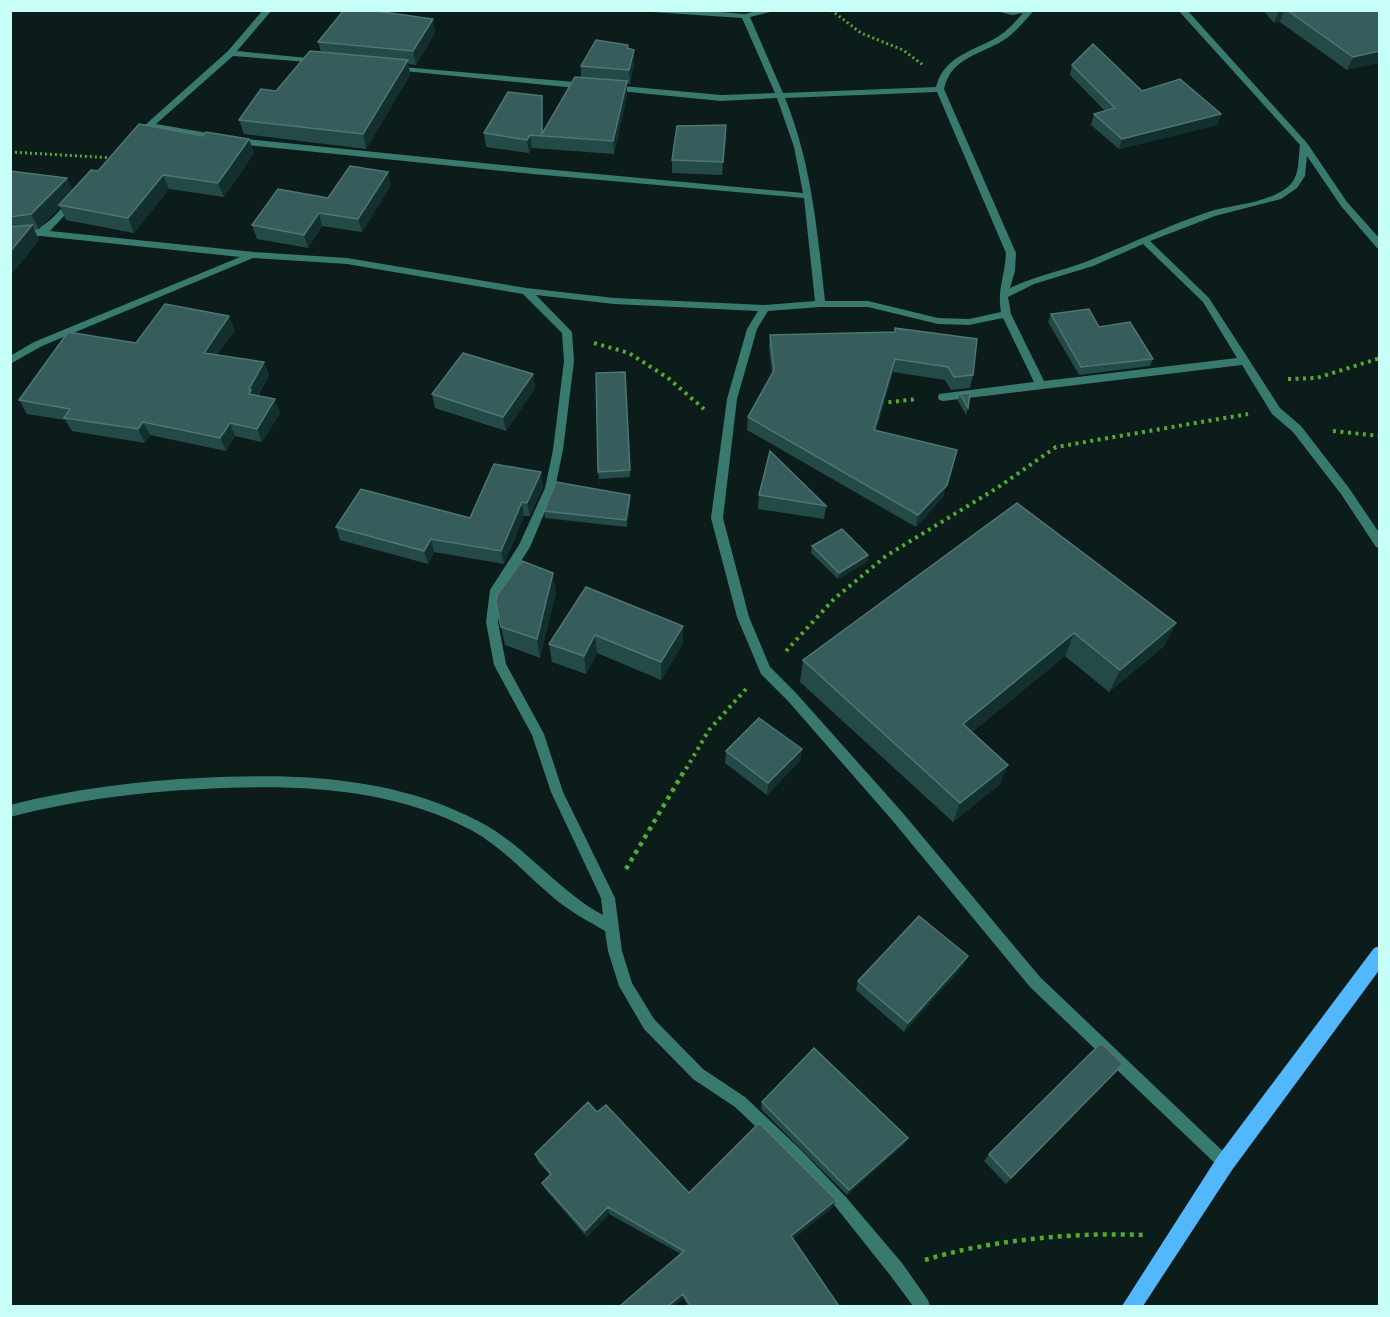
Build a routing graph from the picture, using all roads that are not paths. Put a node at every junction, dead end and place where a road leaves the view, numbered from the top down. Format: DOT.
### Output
graph roads {
  1 [pos="268,10"];
  2 [pos="652,10"];
  3 [pos="774,10"];
  4 [pos="998,10"];
  5 [pos="1028,10"];
  6 [pos="1182,10"];
  7 [pos="745,16"];
  8 [pos="231,53"];
  9 [pos="327,62"];
  10 [pos="387,68"];
  11 [pos="941,83"];
  12 [pos="781,96"];
  13 [pos="150,126"];
  14 [pos="1304,145"];
  15 [pos="114,158"];
  16 [pos="80,194"];
  17 [pos="809,196"];
  18 [pos="43,233"];
  19 [pos="10,237"];
  20 [pos="1144,240"];
  21 [pos="1380,246"];
  22 [pos="254,255"];
  23 [pos="526,291"];
  24 [pos="1003,295"];
  25 [pos="820,304"];
  26 [pos="765,308"];
  27 [pos="1006,314"];
  28 [pos="10,361"];
  29 [pos="1242,361"];
  30 [pos="1041,386"];
  31 [pos="943,396"];
  32 [pos="1380,544"];
  33 [pos="10,811"];
  34 [pos="612,927"];
  35 [pos="1380,954"];
  36 [pos="1225,1163"];
  37 [pos="922,1306"];
  38 [pos="1132,1306"];
  1 -- 8 [label="street"];
  2 -- 7 [label="street"];
  3 -- 7 [label="street"];
  4 -- 5 [label="street"];
  5 -- 11 [label="street"];
  6 -- 14 [label="street"];
  7 -- 12 [label="street"];
  8 -- 9 [label="street"];
  8 -- 13 [label="street"];
  10 -- 12 [label="street"];
  11 -- 12 [label="street"];
  11 -- 24 [label="street"];
  12 -- 17 [label="street"];
  13 -- 15 [label="street"];
  13 -- 17 [label="street"];
  14 -- 20 [label="street"];
  14 -- 21 [label="street"];
  16 -- 18 [label="street"];
  17 -- 25 [label="street"];
  18 -- 19 [label="street"];
  18 -- 22 [label="street"];
  20 -- 24 [label="street"];
  20 -- 29 [label="street"];
  22 -- 23 [label="street"];
  22 -- 28 [label="street"];
  23 -- 26 [label="street"];
  23 -- 34 [label="street"];
  24 -- 27 [label="street"];
  25 -- 26 [label="street"];
  25 -- 27 [label="street"];
  26 -- 36 [label="street"];
  27 -- 30 [label="street"];
  29 -- 30 [label="street"];
  29 -- 32 [label="street"];
  30 -- 31 [label="street"];
  33 -- 34 [label="street"];
  34 -- 37 [label="street"];
  35 -- 36 [label="main road"];
  36 -- 38 [label="main road"];
}
